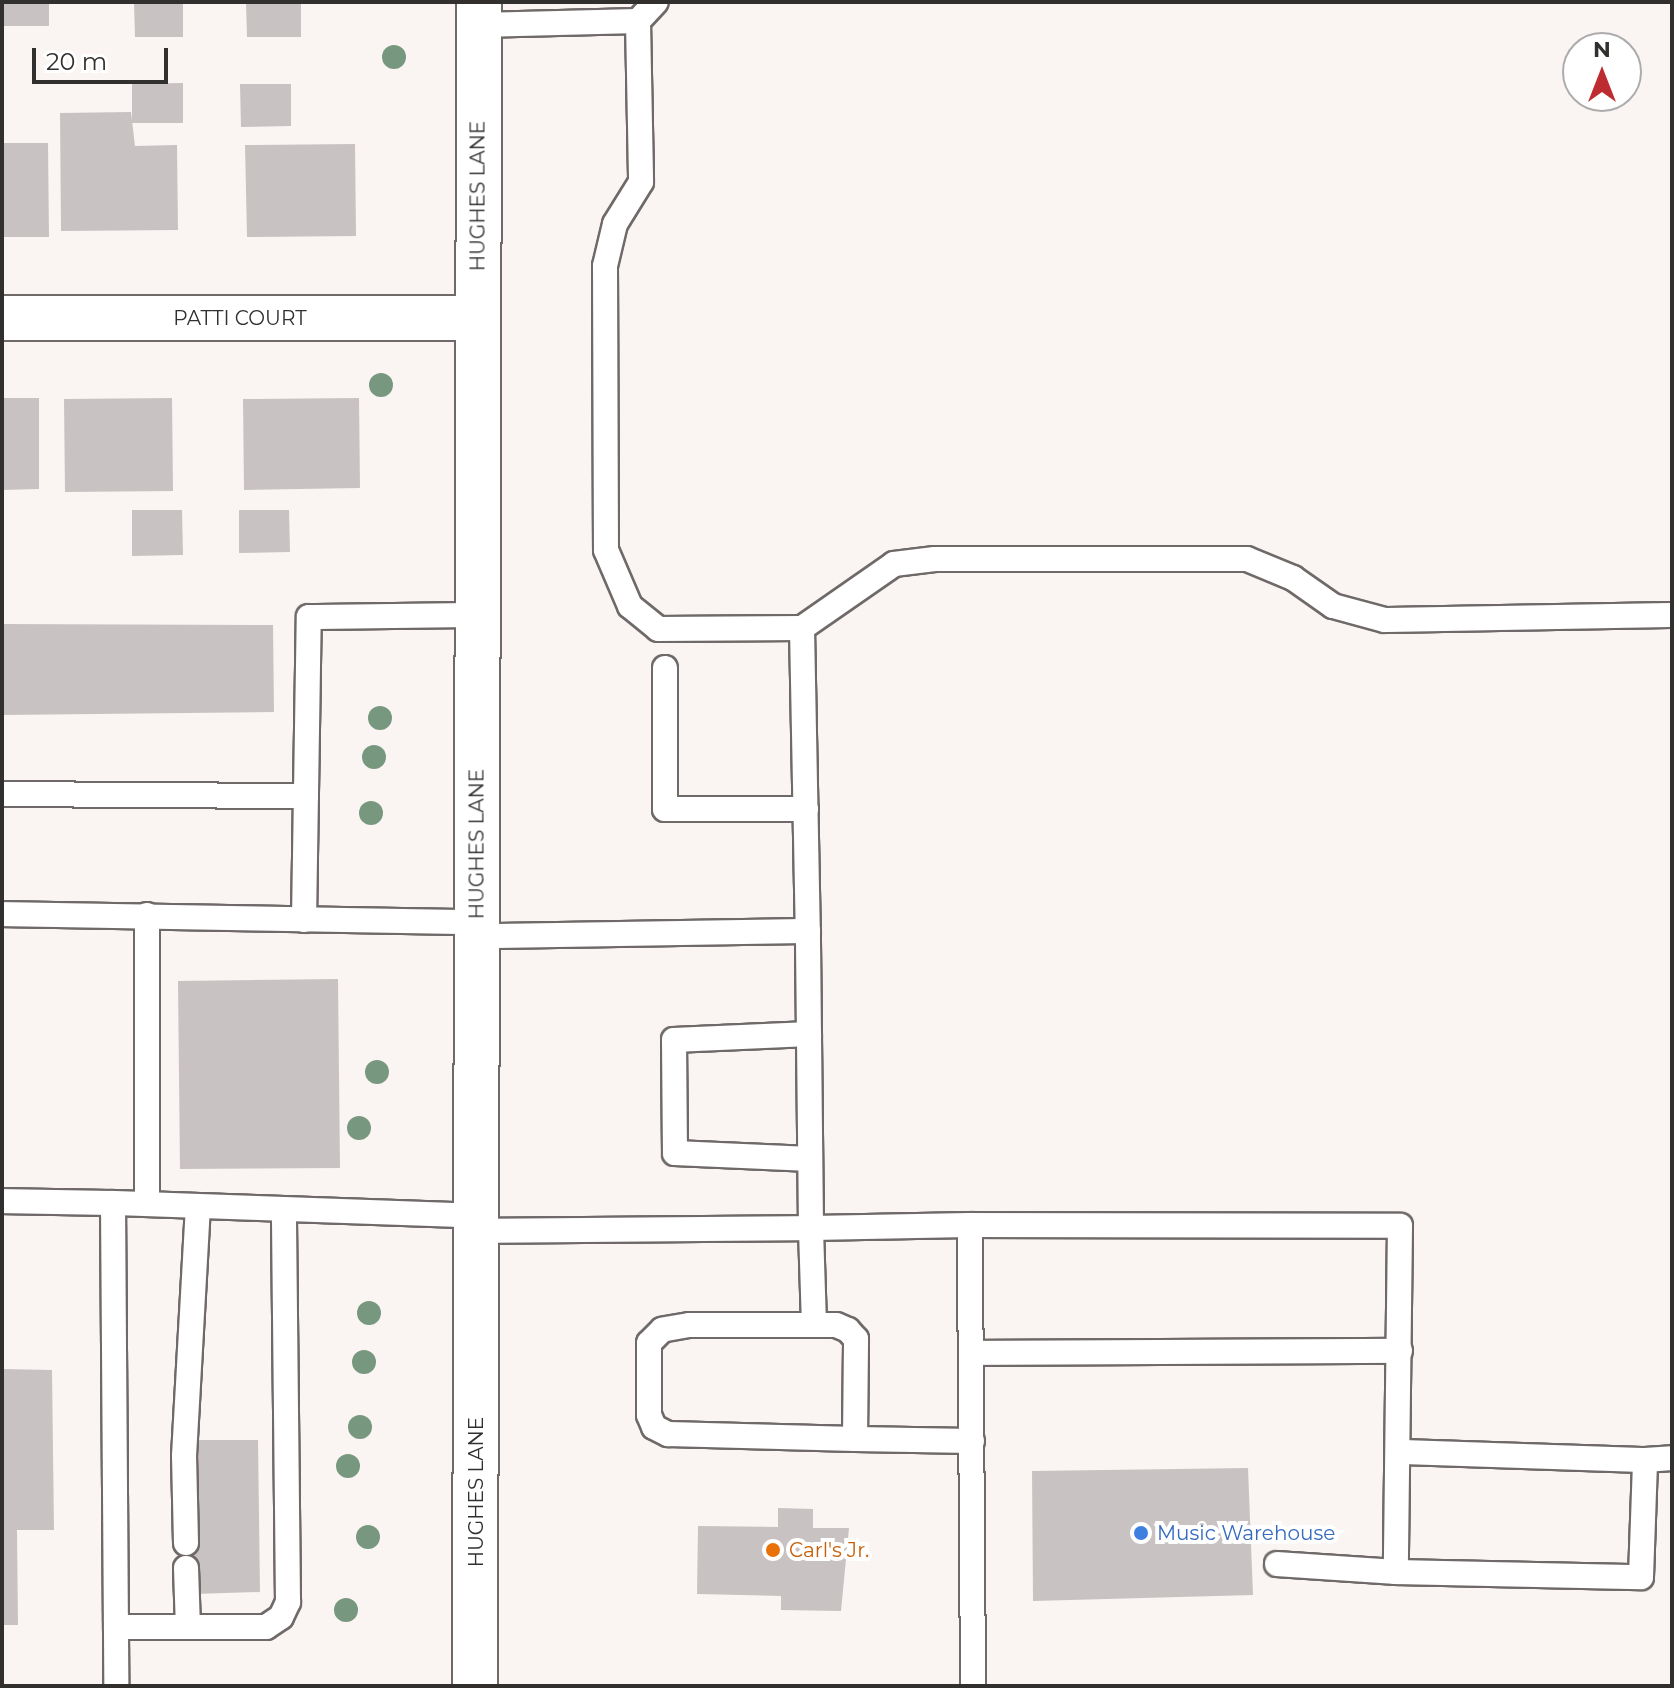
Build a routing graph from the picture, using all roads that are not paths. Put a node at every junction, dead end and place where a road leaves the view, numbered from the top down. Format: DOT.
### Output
graph roads {
  1 [pos="656,2"];
  2 [pos="479,14"];
  3 [pos="638,21"];
  4 [pos="2,318"];
  5 [pos="478,318"];
  6 [pos="478,615"];
  7 [pos="1672,615"];
  8 [pos="802,628"];
  9 [pos="665,668"];
  10 [pos="2,794"];
  11 [pos="306,796"];
  12 [pos="806,809"];
  13 [pos="2,914"];
  14 [pos="147,915"];
  15 [pos="304,920"];
  16 [pos="477,929"];
  17 [pos="808,931"];
  18 [pos="809,1034"];
  19 [pos="810,1159"];
  20 [pos="2,1201"];
  21 [pos="147,1202"];
  22 [pos="113,1203"];
  23 [pos="198,1208"];
  24 [pos="284,1213"];
  25 [pos="476,1223"];
  26 [pos="970,1225"];
  27 [pos="811,1228"];
  28 [pos="814,1325"];
  29 [pos="1400,1351"];
  30 [pos="971,1353"];
  31 [pos="855,1439"];
  32 [pos="972,1441"];
  33 [pos="1400,1452"];
  34 [pos="1672,1458"];
  35 [pos="1645,1460"];
  36 [pos="1277,1564"];
  37 [pos="1396,1572"];
  38 [pos="116,1627"];
  39 [pos="188,1627"];
  40 [pos="116,1686"];
  41 [pos="475,1686"];
  42 [pos="973,1686"];
  1 -- 3 [label="lane"];
  2 -- 3 [label="lane"];
  2 -- 5 [label="street, HUGHES LANE"];
  3 -- 8 [label="lane"];
  4 -- 5 [label="street, PATTI COURT"];
  5 -- 6 [label="street, HUGHES LANE"];
  6 -- 11 [label="lane"];
  6 -- 16 [label="street, HUGHES LANE"];
  7 -- 8 [label="lane"];
  8 -- 12 [label="lane"];
  9 -- 12 [label="lane"];
  10 -- 11 [label="lane"];
  11 -- 15 [label="lane"];
  12 -- 17 [label="lane"];
  13 -- 14 [label="lane"];
  14 -- 15 [label="lane"];
  14 -- 21 [label="lane"];
  15 -- 16 [label="lane"];
  16 -- 17 [label="lane"];
  16 -- 25 [label="street, HUGHES LANE"];
  17 -- 18 [label="lane"];
  18 -- 19 [label="lane"];
  18 -- 19 [label="lane"];
  19 -- 27 [label="lane"];
  20 -- 22 [label="lane"];
  21 -- 22 [label="lane"];
  21 -- 23 [label="lane"];
  22 -- 38 [label="lane"];
  23 -- 24 [label="lane"];
  23 -- 39 [label="lane"];
  24 -- 25 [label="lane"];
  24 -- 39 [label="lane"];
  25 -- 27 [label="lane"];
  25 -- 41 [label="street, HUGHES LANE"];
  26 -- 27 [label="lane"];
  26 -- 29 [label="lane"];
  26 -- 30 [label="lane"];
  27 -- 28 [label="lane"];
  28 -- 31 [label="lane"];
  28 -- 31 [label="lane"];
  29 -- 30 [label="lane"];
  29 -- 33 [label="lane"];
  30 -- 32 [label="lane"];
  31 -- 32 [label="lane"];
  32 -- 42 [label="lane"];
  33 -- 35 [label="lane"];
  33 -- 37 [label="lane"];
  34 -- 35 [label="lane"];
  35 -- 37 [label="lane"];
  36 -- 37 [label="lane"];
  38 -- 39 [label="lane"];
  38 -- 40 [label="lane"];
}
